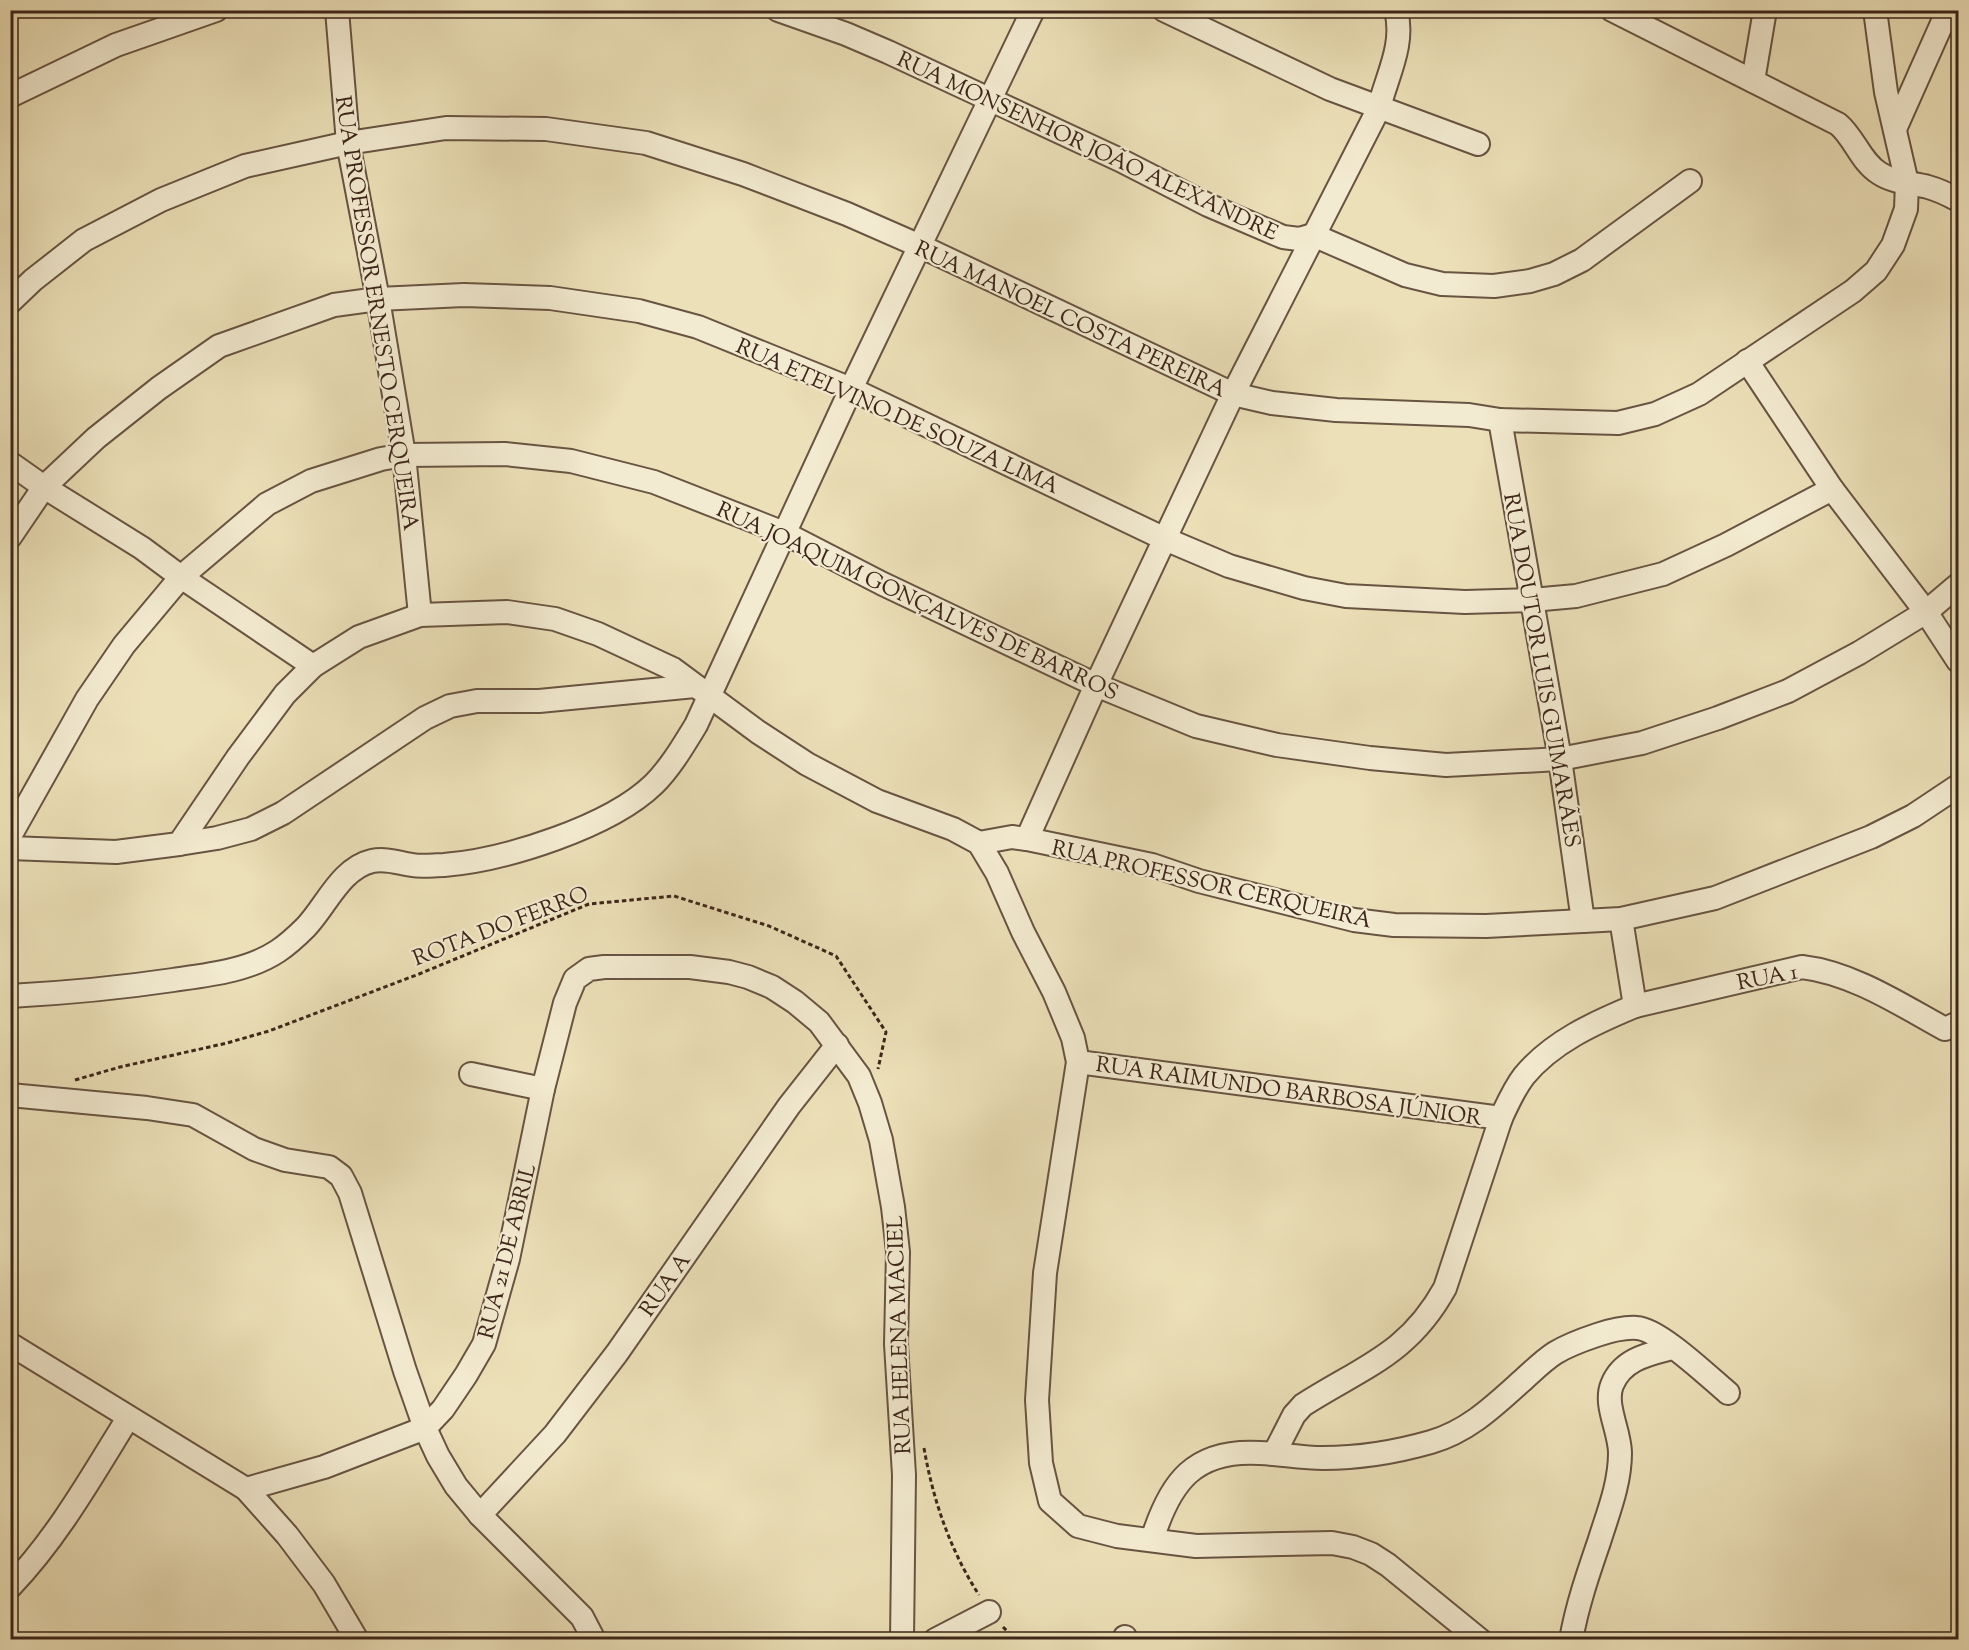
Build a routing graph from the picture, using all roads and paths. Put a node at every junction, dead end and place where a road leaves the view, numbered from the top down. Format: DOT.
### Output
graph roads {
  1 [pos="216,10"];
  2 [pos="337,10"];
  3 [pos="778,10"];
  4 [pos="1033,10"];
  5 [pos="1164,10"];
  6 [pos="1396,10"];
  7 [pos="1612,10"];
  8 [pos="1765,10"];
  9 [pos="1875,10"];
  10 [pos="1948,10"];
  11 [pos="1753,81"];
  12 [pos="10,96"];
  13 [pos="989,101"];
  14 [pos="1379,108"];
  15 [pos="1895,129"];
  16 [pos="348,143"];
  17 [pos="1478,144"];
  18 [pos="1690,182"];
  19 [pos="1907,183"];
  20 [pos="1959,200"];
  21 [pos="1313,235"];
  22 [pos="920,246"];
  23 [pos="378,300"];
  24 [pos="10,302"];
  25 [pos="1747,361"];
  26 [pos="851,389"];
  27 [pos="1233,394"];
  28 [pos="1500,420"];
  29 [pos="404,455"];
  30 [pos="10,463"];
  31 [pos="44,487"];
  32 [pos="1832,489"];
  33 [pos="784,533"];
  34 [pos="10,537"];
  35 [pos="1165,539"];
  36 [pos="181,578"];
  37 [pos="1959,585"];
  38 [pos="1532,600"];
  39 [pos="1926,612"];
  40 [pos="420,615"];
  41 [pos="1959,661"];
  42 [pos="313,666"];
  43 [pos="1096,685"];
  44 [pos="702,691"];
  45 [pos="1560,759"];
  46 [pos="1959,786"];
  47 [pos="10,836"];
  48 [pos="1027,839"];
  49 [pos="979,843"];
  50 [pos="180,844"];
  51 [pos="10,848"];
  52 [pos="1621,919"];
  53 [pos="1583,921"];
  54 [pos="575,978"];
  55 [pos="10,996"];
  56 [pos="1635,1006"];
  57 [pos="1954,1029"];
  58 [pos="837,1045"];
  59 [pos="1078,1062"];
  60 [pos="877,1073"];
  61 [pos="471,1074"];
  62 [pos="75,1080"];
  63 [pos="543,1089"];
  64 [pos="10,1095"];
  65 [pos="1501,1118"];
  66 [pos="10,1344"];
  67 [pos="1672,1347"];
  68 [pos="1728,1393"];
  69 [pos="128,1418"];
  70 [pos="425,1428"];
  71 [pos="923,1441"];
  72 [pos="1274,1454"];
  73 [pos="246,1489"];
  74 [pos="480,1515"];
  75 [pos="1152,1540"];
  76 [pos="10,1587"];
  77 [pos="989,1612"];
  78 [pos="582,1617"];
  79 [pos="357,1640"];
  80 [pos="594,1640"];
  81 [pos="608,1640"];
  82 [pos="902,1640"];
  83 [pos="935,1640"];
  84 [pos="1016,1640"];
  85 [pos="1480,1640"];
  86 [pos="1571,1640"];
  1 -- 12 [label="street"];
  2 -- 16 [label="street, RUA PROFESSOR ERNESTO CERQUEIRA"];
  3 -- 13 [label="street, RUA MONSENHOR JOÃO ALEXANDRE"];
  4 -- 13 [label="street"];
  5 -- 14 [label="street"];
  6 -- 14 [label="street"];
  7 -- 11 [label="street"];
  8 -- 11 [label="street"];
  9 -- 15 [label="street, RUA MANOEL COSTA PEREIRA"];
  10 -- 15 [label="street"];
  11 -- 19 [label="street"];
  13 -- 21 [label="street, RUA MONSENHOR JOÃO ALEXANDRE"];
  13 -- 22 [label="street"];
  14 -- 17 [label="street"];
  14 -- 21 [label="street"];
  15 -- 19 [label="street, RUA MANOEL COSTA PEREIRA"];
  16 -- 22 [label="street, RUA MANOEL COSTA PEREIRA"];
  16 -- 23 [label="street, RUA PROFESSOR ERNESTO CERQUEIRA"];
  16 -- 24 [label="street, RUA MANOEL COSTA PEREIRA"];
  18 -- 21 [label="street, RUA MONSENHOR JOÃO ALEXANDRE"];
  19 -- 20 [label="street"];
  19 -- 25 [label="street, RUA MANOEL COSTA PEREIRA"];
  21 -- 27 [label="street"];
  22 -- 26 [label="street"];
  22 -- 27 [label="street, RUA MANOEL COSTA PEREIRA"];
  23 -- 26 [label="street, RUA ETELVINO DE SOUZA LIMA"];
  23 -- 29 [label="street, RUA PROFESSOR ERNESTO CERQUEIRA"];
  23 -- 31 [label="street, RUA ETELVINO DE SOUZA LIMA"];
  25 -- 28 [label="street, RUA MANOEL COSTA PEREIRA"];
  25 -- 32 [label="street"];
  26 -- 33 [label="street"];
  26 -- 35 [label="street, RUA ETELVINO DE SOUZA LIMA"];
  27 -- 28 [label="street, RUA MANOEL COSTA PEREIRA"];
  27 -- 35 [label="street"];
  28 -- 38 [label="street, RUA DOUTOR LUIS GUIMARÃES"];
  29 -- 33 [label="street, RUA JOAQUIM GONÇALVES DE BARROS"];
  29 -- 36 [label="street, RUA JOAQUIM GONÇALVES DE BARROS"];
  29 -- 40 [label="street, RUA PROFESSOR ERNESTO CERQUEIRA"];
  30 -- 31 [label="street"];
  31 -- 34 [label="street, RUA ETELVINO DE SOUZA LIMA"];
  31 -- 36 [label="street"];
  32 -- 38 [label="street, RUA ETELVINO DE SOUZA LIMA"];
  32 -- 39 [label="street"];
  33 -- 43 [label="street, RUA JOAQUIM GONÇALVES DE BARROS"];
  33 -- 44 [label="street"];
  35 -- 38 [label="street, RUA ETELVINO DE SOUZA LIMA"];
  35 -- 43 [label="street"];
  36 -- 42 [label="street"];
  36 -- 47 [label="street, RUA JOAQUIM GONÇALVES DE BARROS"];
  37 -- 39 [label="street, RUA JOAQUIM GONÇALVES DE BARROS"];
  38 -- 45 [label="street, RUA DOUTOR LUIS GUIMARÃES"];
  39 -- 41 [label="street"];
  39 -- 45 [label="street, RUA JOAQUIM GONÇALVES DE BARROS"];
  40 -- 42 [label="street"];
  40 -- 44 [label="street"];
  42 -- 50 [label="street"];
  43 -- 45 [label="street, RUA JOAQUIM GONÇALVES DE BARROS"];
  43 -- 48 [label="street"];
  44 -- 49 [label="street"];
  44 -- 50 [label="street"];
  44 -- 55 [label="street"];
  45 -- 53 [label="street, RUA DOUTOR LUIS GUIMARÃES"];
  46 -- 52 [label="street, RUA PROFESSOR CERQUEIRA"];
  48 -- 49 [label="street, RUA PROFESSOR CERQUEIRA"];
  48 -- 53 [label="street, RUA PROFESSOR CERQUEIRA"];
  49 -- 59 [label="street"];
  50 -- 51 [label="street"];
  52 -- 53 [label="street, RUA PROFESSOR CERQUEIRA"];
  52 -- 56 [label="street"];
  54 -- 58 [label="street, RUA HELENA MACIEL"];
  54 -- 63 [label="street, RUA 21 DE ABRIL"];
  56 -- 57 [label="street, RUA 1"];
  56 -- 65 [label="street, RUA 1"];
  58 -- 74 [label="street, RUA A"];
  58 -- 82 [label="street, RUA HELENA MACIEL"];
  59 -- 65 [label="street, RUA RAIMUNDO BARBOSA JÚNIOR"];
  59 -- 75 [label="street"];
  60 -- 62 [label="path, ROTA DO FERRO"];
  61 -- 63 [label="street"];
  63 -- 70 [label="street, RUA 21 DE ABRIL"];
  64 -- 70 [label="street"];
  65 -- 72 [label="street, RUA 1"];
  66 -- 69 [label="street"];
  67 -- 68 [label="street"];
  67 -- 72 [label="street"];
  67 -- 86 [label="street"];
  69 -- 73 [label="street"];
  69 -- 76 [label="street"];
  70 -- 73 [label="street, RUA 21 DE ABRIL"];
  70 -- 74 [label="street"];
  71 -- 77 [label="path"];
  72 -- 75 [label="street"];
  73 -- 79 [label="street"];
  74 -- 78 [label="street"];
  75 -- 85 [label="street"];
  77 -- 83 [label="street"];
  77 -- 84 [label="path"];
  78 -- 80 [label="street"];
  78 -- 81 [label="street"];
}
